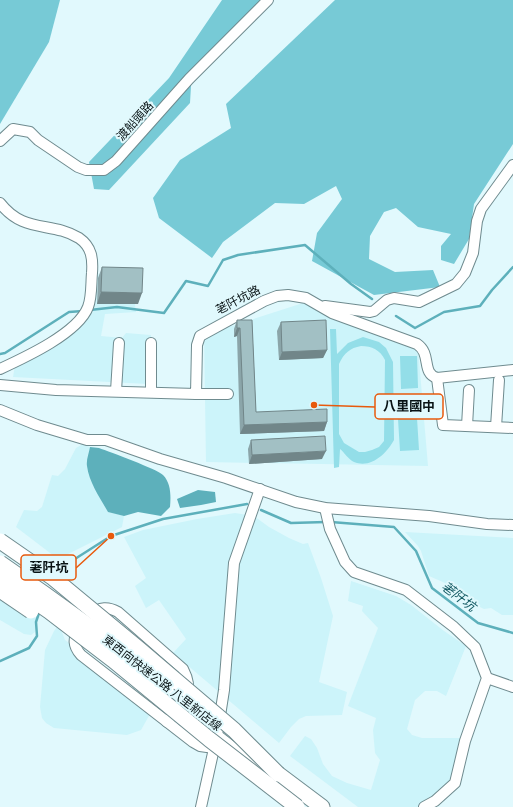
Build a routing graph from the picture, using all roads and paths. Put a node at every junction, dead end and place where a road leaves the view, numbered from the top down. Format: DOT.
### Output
graph roads {
  1 [pos="268,0"];
  2 [pos="0,141"];
  3 [pos="513,165"];
  4 [pos="0,203"];
  5 [pos="316,304"];
  6 [pos="119,343"];
  7 [pos="151,343"];
  8 [pos="0,369"];
  9 [pos="513,370"];
  10 [pos="437,378"];
  11 [pos="499,380"];
  12 [pos="0,385"];
  13 [pos="469,390"];
  14 [pos="116,391"];
  15 [pos="151,392"];
  16 [pos="196,394"];
  17 [pos="228,394"];
  18 [pos="0,410"];
  19 [pos="467,426"];
  20 [pos="496,428"];
  21 [pos="513,428"];
  22 [pos="260,489"];
  23 [pos="326,512"];
  24 [pos="513,525"];
  25 [pos="0,541"];
  26 [pos="0,563"];
  27 [pos="0,570"];
  28 [pos="0,577"];
  29 [pos="0,590"];
  30 [pos="81,627"];
  31 [pos="487,678"];
  32 [pos="513,688"];
  33 [pos="167,722"];
  34 [pos="213,741"];
  35 [pos="278,774"];
  36 [pos="201,807"];
  37 [pos="297,807"];
  38 [pos="310,807"];
  39 [pos="322,807"];
  40 [pos="424,807"];
  1 -- 2 [label="street, 渡船頭路"];
  3 -- 5 [label="street"];
  4 -- 8 [label="street"];
  5 -- 10 [label="street, 荖阡坑路"];
  5 -- 16 [label="street, 荖阡坑路"];
  6 -- 14 [label="street"];
  7 -- 15 [label="street"];
  9 -- 10 [label="street"];
  10 -- 19 [label="street"];
  11 -- 20 [label="street"];
  12 -- 14 [label="street"];
  13 -- 19 [label="street"];
  14 -- 15 [label="street"];
  15 -- 16 [label="street"];
  16 -- 17 [label="street"];
  18 -- 22 [label="street"];
  19 -- 20 [label="street"];
  20 -- 21 [label="street"];
  22 -- 23 [label="street"];
  22 -- 34 [label="street"];
  23 -- 24 [label="street"];
  23 -- 31 [label="street"];
  25 -- 35 [label="highway, bridge"];
  26 -- 35 [label="highway, 東西向快速公路 八里新店線, bridge"];
  27 -- 30 [label="street"];
  28 -- 34 [label="highway, 東西向快速公路 八里新店線, bridge"];
  29 -- 34 [label="highway, bridge"];
  30 -- 33 [label="street"];
  30 -- 33 [label="street"];
  31 -- 32 [label="street"];
  31 -- 40 [label="street"];
  33 -- 34 [label="street"];
  34 -- 36 [label="street"];
  34 -- 37 [label="highway, 東西向快速公路 八里新店線, bridge"];
  34 -- 38 [label="street"];
  35 -- 39 [label="highway, 東西向快速公路 八里新店線"];
}
